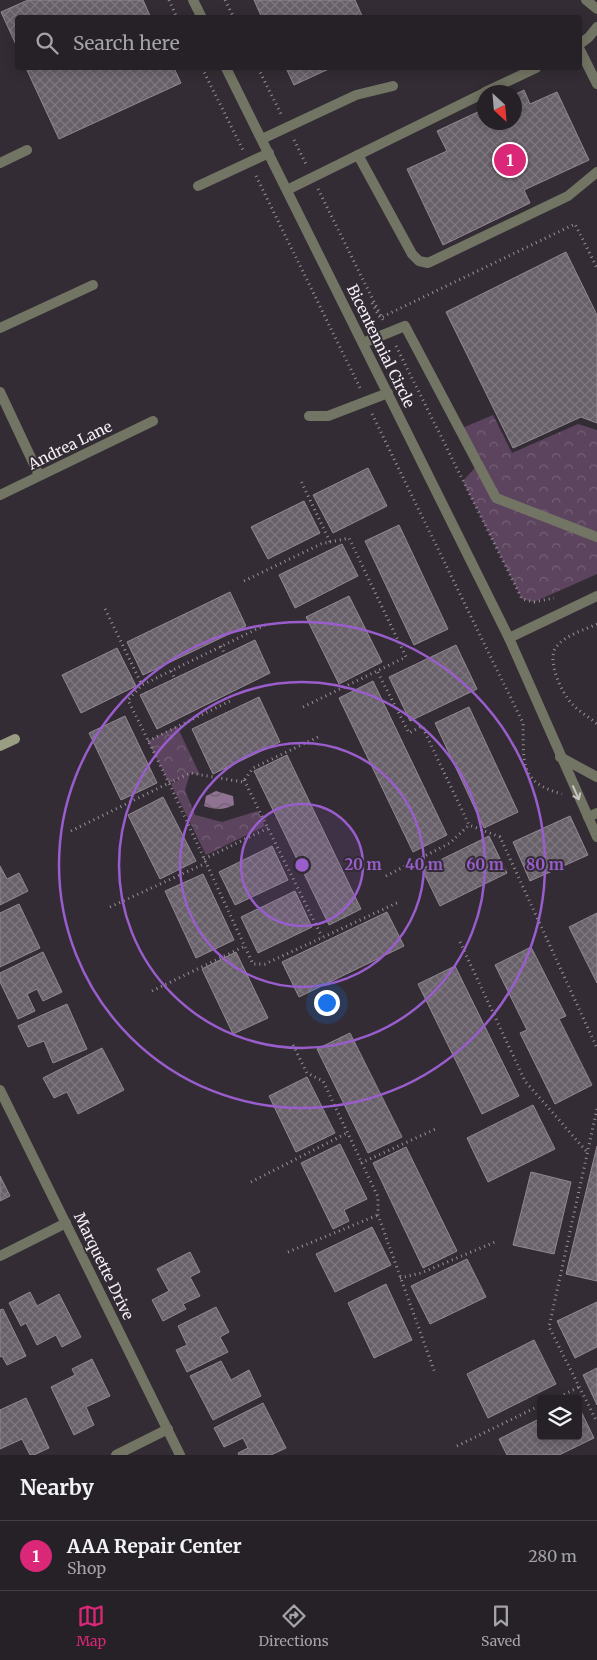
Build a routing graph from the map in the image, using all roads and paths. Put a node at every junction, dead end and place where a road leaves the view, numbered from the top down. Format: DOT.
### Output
graph roads {
  1 [pos="169,0"];
  2 [pos="193,0"];
  3 [pos="225,0"];
  4 [pos="586,0"];
  5 [pos="597,8"];
  6 [pos="176,15"];
  7 [pos="200,15"];
  8 [pos="232,15"];
  9 [pos="597,27"];
  10 [pos="582,42"];
  11 [pos="582,54"];
  12 [pos="203,70"];
  13 [pos="227,70"];
  14 [pos="532,70"];
  15 [pos="597,84"];
  16 [pos="501,85"];
  17 [pos="393,86"];
  18 [pos="477,97"];
  19 [pos="262,139"];
  20 [pos="27,150"];
  21 [pos="269,153"];
  22 [pos="358,155"];
  23 [pos="250,162"];
  24 [pos="0,163"];
  25 [pos="597,172"];
  26 [pos="198,186"];
  27 [pos="287,190"];
  28 [pos="597,268"];
  29 [pos="93,286"];
  30 [pos="372,304"];
  31 [pos="0,328"];
  32 [pos="363,343"];
  33 [pos="0,392"];
  34 [pos="388,393"];
  35 [pos="366,401"];
  36 [pos="309,416"];
  37 [pos="153,422"];
  38 [pos="39,476"];
  39 [pos="301,481"];
  40 [pos="0,496"];
  41 [pos="597,537"];
  42 [pos="330,542"];
  43 [pos="244,581"];
  44 [pos="597,596"];
  45 [pos="105,609"];
  46 [pos="597,624"];
  47 [pos="265,625"];
  48 [pos="510,638"];
  49 [pos="221,646"];
  50 [pos="225,654"];
  51 [pos="171,671"];
  52 [pos="378,671"];
  53 [pos="175,678"];
  54 [pos="142,685"];
  55 [pos="230,701"];
  56 [pos="303,707"];
  57 [pos="597,724"];
  58 [pos="318,738"];
  59 [pos="15,739"];
  60 [pos="148,740"];
  61 [pos="0,746"];
  62 [pos="560,757"];
  63 [pos="597,777"];
  64 [pos="244,780"];
  65 [pos="168,783"];
  66 [pos="576,792"];
  67 [pos="592,815"];
  68 [pos="469,825"];
  69 [pos="268,828"];
  70 [pos="71,831"];
  71 [pos="597,837"];
  72 [pos="204,859"];
  73 [pos="206,863"];
  74 [pos="386,876"];
  75 [pos="399,902"];
  76 [pos="110,907"];
  77 [pos="322,937"];
  78 [pos="460,942"];
  79 [pos="245,946"];
  80 [pos="152,991"];
  81 [pos="293,1045"];
  82 [pos="597,1048"];
  83 [pos="0,1090"];
  84 [pos="597,1110"];
  85 [pos="438,1128"];
  86 [pos="347,1133"];
  87 [pos="588,1152"];
  88 [pos="361,1163"];
  89 [pos="251,1182"];
  90 [pos="378,1215"];
  91 [pos="66,1224"];
  92 [pos="495,1242"];
  93 [pos="288,1252"];
  94 [pos="0,1256"];
  95 [pos="400,1278"];
  96 [pos="434,1373"];
  97 [pos="578,1387"];
  98 [pos="563,1395"];
  99 [pos="537,1408"];
  100 [pos="597,1422"];
  101 [pos="168,1429"];
  102 [pos="457,1446"];
  103 [pos="116,1455"];
  104 [pos="180,1455"];
  1 -- 6 [label="path"];
  2 -- 7 [label="street"];
  3 -- 8 [label="path"];
  4 -- 5 [label="street"];
  9 -- 10 [label="street"];
  11 -- 15 [label="street"];
  12 -- 23 [label="path"];
  13 -- 19 [label="street, Bicentennial Circle"];
  14 -- 16 [label="street"];
  17 -- 19 [label="street"];
  18 -- 22 [label="street"];
  19 -- 21 [label="street, Bicentennial Circle"];
  20 -- 24 [label="street"];
  21 -- 23 [label="street"];
  21 -- 27 [label="street, Bicentennial Circle"];
  22 -- 25 [label="street"];
  22 -- 27 [label="street"];
  23 -- 26 [label="street"];
  23 -- 35 [label="path"];
  27 -- 32 [label="street, Bicentennial Circle"];
  28 -- 30 [label="path"];
  29 -- 31 [label="street"];
  32 -- 34 [label="street, Bicentennial Circle"];
  32 -- 41 [label="street"];
  33 -- 38 [label="street"];
  34 -- 35 [label="street"];
  34 -- 48 [label="street, Bicentennial Circle"];
  35 -- 36 [label="street"];
  35 -- 66 [label="path"];
  37 -- 38 [label="street, Andrea Lane"];
  38 -- 40 [label="street, Andrea Lane"];
  39 -- 42 [label="path"];
  42 -- 43 [label="path"];
  42 -- 52 [label="path"];
  44 -- 48 [label="street"];
  45 -- 54 [label="path"];
  46 -- 57 [label="path"];
  47 -- 49 [label="path"];
  48 -- 62 [label="street, Bicentennial Circle"];
  49 -- 50 [label="path"];
  49 -- 51 [label="path"];
  51 -- 53 [label="path"];
  51 -- 54 [label="path"];
  52 -- 56 [label="path"];
  52 -- 68 [label="path"];
  54 -- 60 [label="path"];
  55 -- 60 [label="path"];
  58 -- 64 [label="path"];
  59 -- 61 [label="street"];
  60 -- 65 [label="path"];
  62 -- 63 [label="street"];
  62 -- 66 [label="street, Bicentennial Circle"];
  64 -- 65 [label="path"];
  64 -- 69 [label="path"];
  65 -- 70 [label="path"];
  65 -- 72 [label="path"];
  66 -- 67 [label="street, Bicentennial Circle, one-way"];
  67 -- 71 [label="street, Bicentennial Circle"];
  68 -- 74 [label="path"];
  68 -- 82 [label="path"];
  69 -- 72 [label="path"];
  69 -- 77 [label="path"];
  72 -- 73 [label="path"];
  73 -- 76 [label="path"];
  73 -- 79 [label="path"];
  75 -- 77 [label="path"];
  77 -- 79 [label="path"];
  78 -- 87 [label="path"];
  79 -- 80 [label="path"];
  81 -- 86 [label="path"];
  83 -- 91 [label="street, Marquette Drive"];
  84 -- 87 [label="path"];
  85 -- 88 [label="path"];
  86 -- 88 [label="path"];
  86 -- 89 [label="path"];
  87 -- 97 [label="path"];
  88 -- 90 [label="path"];
  90 -- 93 [label="path"];
  90 -- 95 [label="path"];
  91 -- 94 [label="street"];
  91 -- 101 [label="street, Marquette Drive"];
  92 -- 95 [label="path"];
  95 -- 96 [label="path"];
  97 -- 98 [label="path"];
  97 -- 100 [label="path"];
  99 -- 102 [label="path"];
  101 -- 103 [label="street"];
  101 -- 104 [label="street, Marquette Drive"];
}
